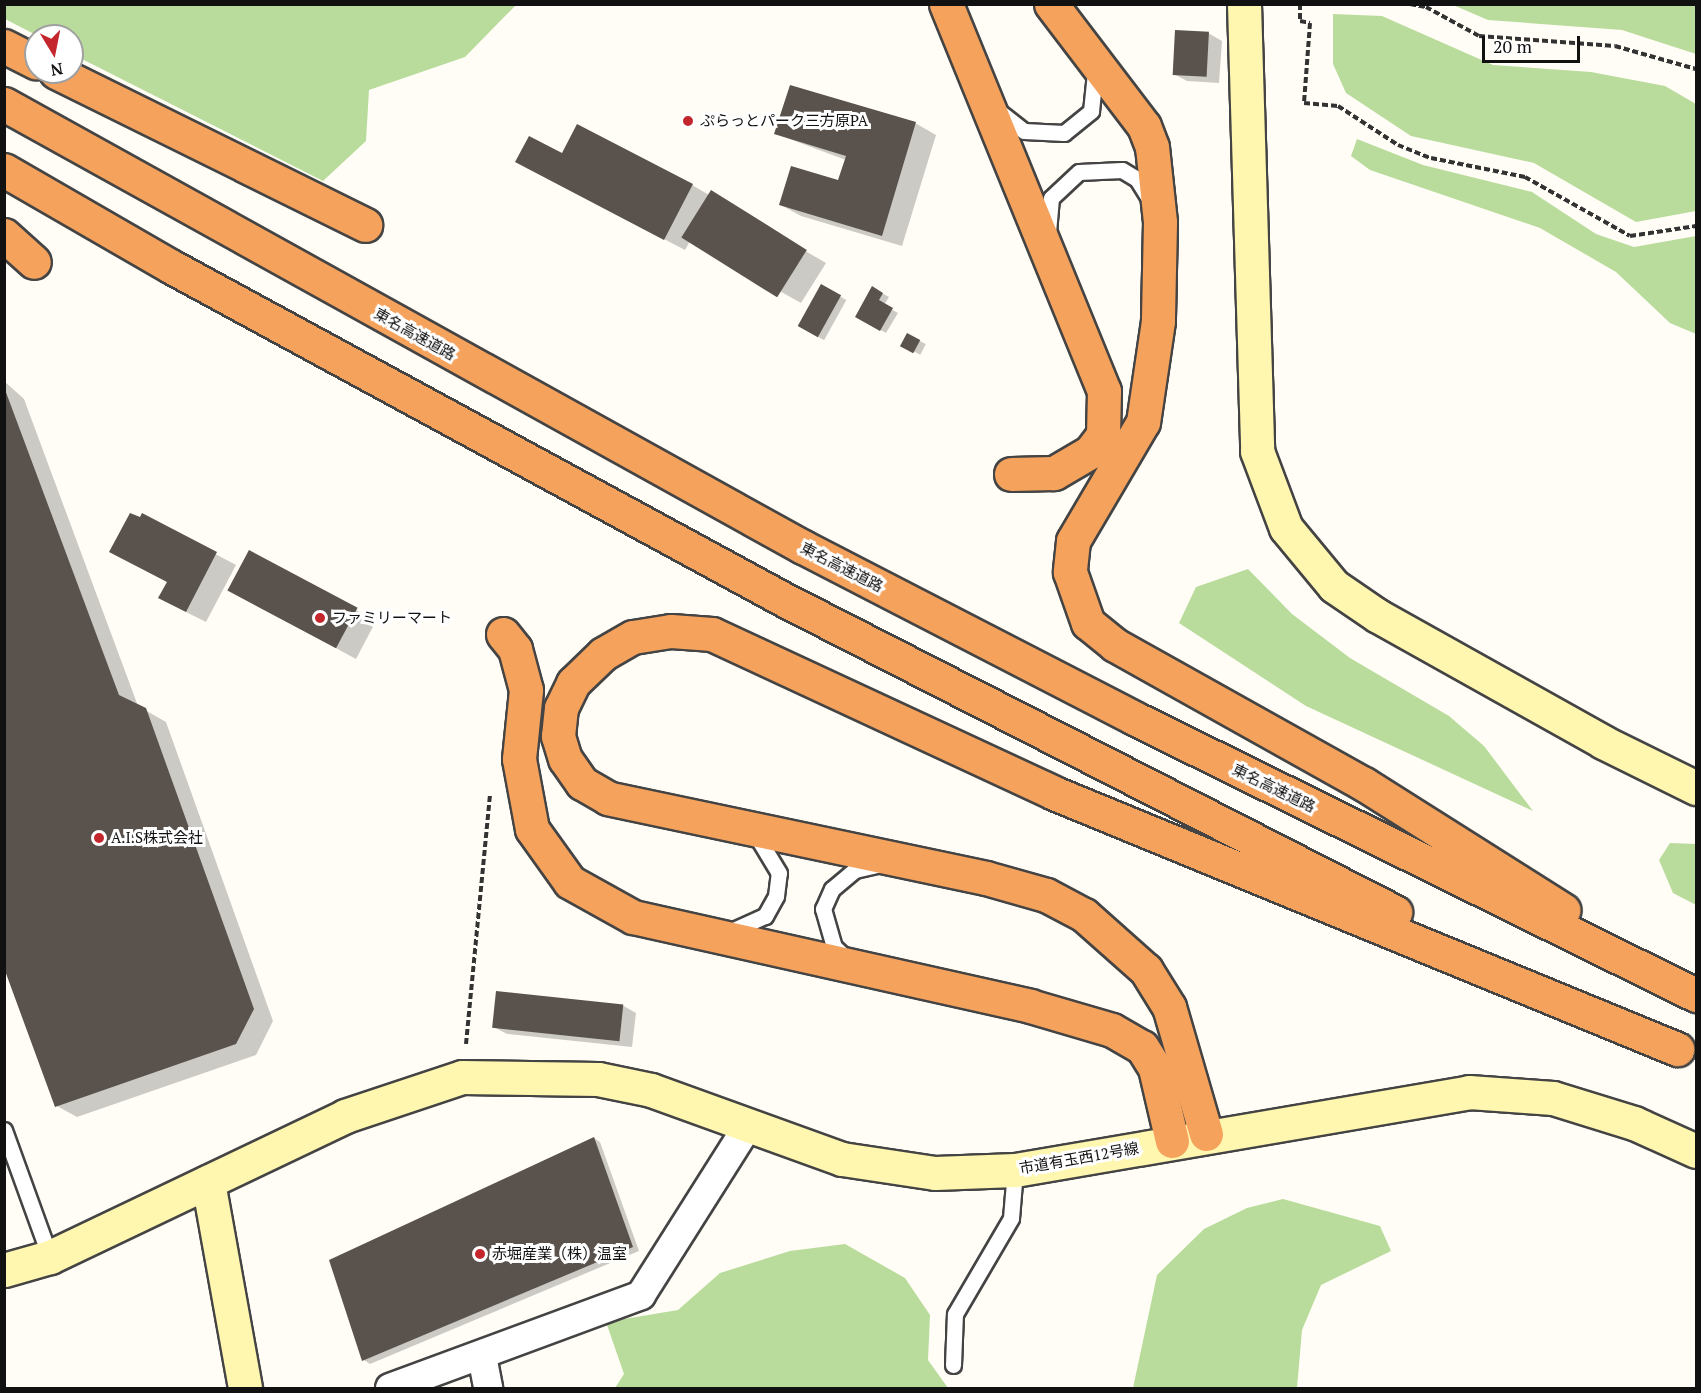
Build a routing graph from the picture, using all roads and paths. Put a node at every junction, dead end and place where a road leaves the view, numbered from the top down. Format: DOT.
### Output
graph roads {
  1 [pos="946,4"];
  2 [pos="1051,4"];
  3 [pos="1244,4"];
  4 [pos="1300,4"];
  5 [pos="1410,4"];
  6 [pos="4,46"];
  7 [pos="24,56"];
  8 [pos="1093,57"];
  9 [pos="1696,69"];
  10 [pos="80,84"];
  11 [pos="989,103"];
  12 [pos="4,104"];
  13 [pos="4,170"];
  14 [pos="1160,222"];
  15 [pos="365,225"];
  16 [pos="1696,226"];
  17 [pos="4,235"];
  18 [pos="1047,244"];
  19 [pos="34,261"];
  20 [pos="1011,474"];
  21 [pos="503,633"];
  22 [pos="491,787"];
  23 [pos="1696,788"];
  24 [pos="748,826"];
  25 [pos="894,860"];
  26 [pos="710,936"];
  27 [pos="857,968"];
  28 [pos="1696,995"];
  29 [pos="1687,1054"];
  30 [pos="462,1077"];
  31 [pos="748,1126"];
  32 [pos="4,1130"];
  33 [pos="1206,1134"];
  34 [pos="1172,1141"];
  35 [pos="1696,1151"];
  36 [pos="1015,1170"];
  37 [pos="208,1182"];
  38 [pos="50,1257"];
  39 [pos="4,1270"];
  40 [pos="482,1356"];
  41 [pos="953,1365"];
  42 [pos="245,1389"];
  43 [pos="390,1389"];
  44 [pos="488,1389"];
  1 -- 11 [label="highway"];
  2 -- 8 [label="highway"];
  3 -- 23 [label="street"];
  4 -- 16 [label="path"];
  5 -- 9 [label="path"];
  6 -- 7 [label="highway"];
  8 -- 11 [label="lane"];
  8 -- 14 [label="highway"];
  10 -- 15 [label="highway"];
  11 -- 18 [label="highway"];
  12 -- 28 [label="highway, 東名高速道路"];
  13 -- 29 [label="highway"];
  14 -- 18 [label="lane"];
  14 -- 28 [label="highway"];
  17 -- 19 [label="highway"];
  18 -- 20 [label="highway"];
  21 -- 26 [label="highway"];
  22 -- 30 [label="path"];
  24 -- 25 [label="highway"];
  24 -- 26 [label="lane"];
  24 -- 29 [label="highway"];
  25 -- 27 [label="lane"];
  25 -- 33 [label="highway"];
  26 -- 27 [label="highway"];
  27 -- 34 [label="highway"];
  30 -- 31 [label="street, 市道有玉西12号線"];
  30 -- 37 [label="street, 市道有玉西12号線"];
  31 -- 36 [label="street, 市道有玉西12号線"];
  31 -- 40 [label="street"];
  32 -- 38 [label="lane"];
  33 -- 34 [label="street, 市道有玉西12号線"];
  33 -- 35 [label="street, 市道有玉西12号線"];
  34 -- 36 [label="street, 市道有玉西12号線"];
  36 -- 41 [label="lane"];
  37 -- 38 [label="street, 市道有玉西12号線"];
  37 -- 42 [label="street"];
  38 -- 39 [label="street, 市道有玉西12号線"];
  40 -- 43 [label="street"];
  40 -- 44 [label="street"];
}
